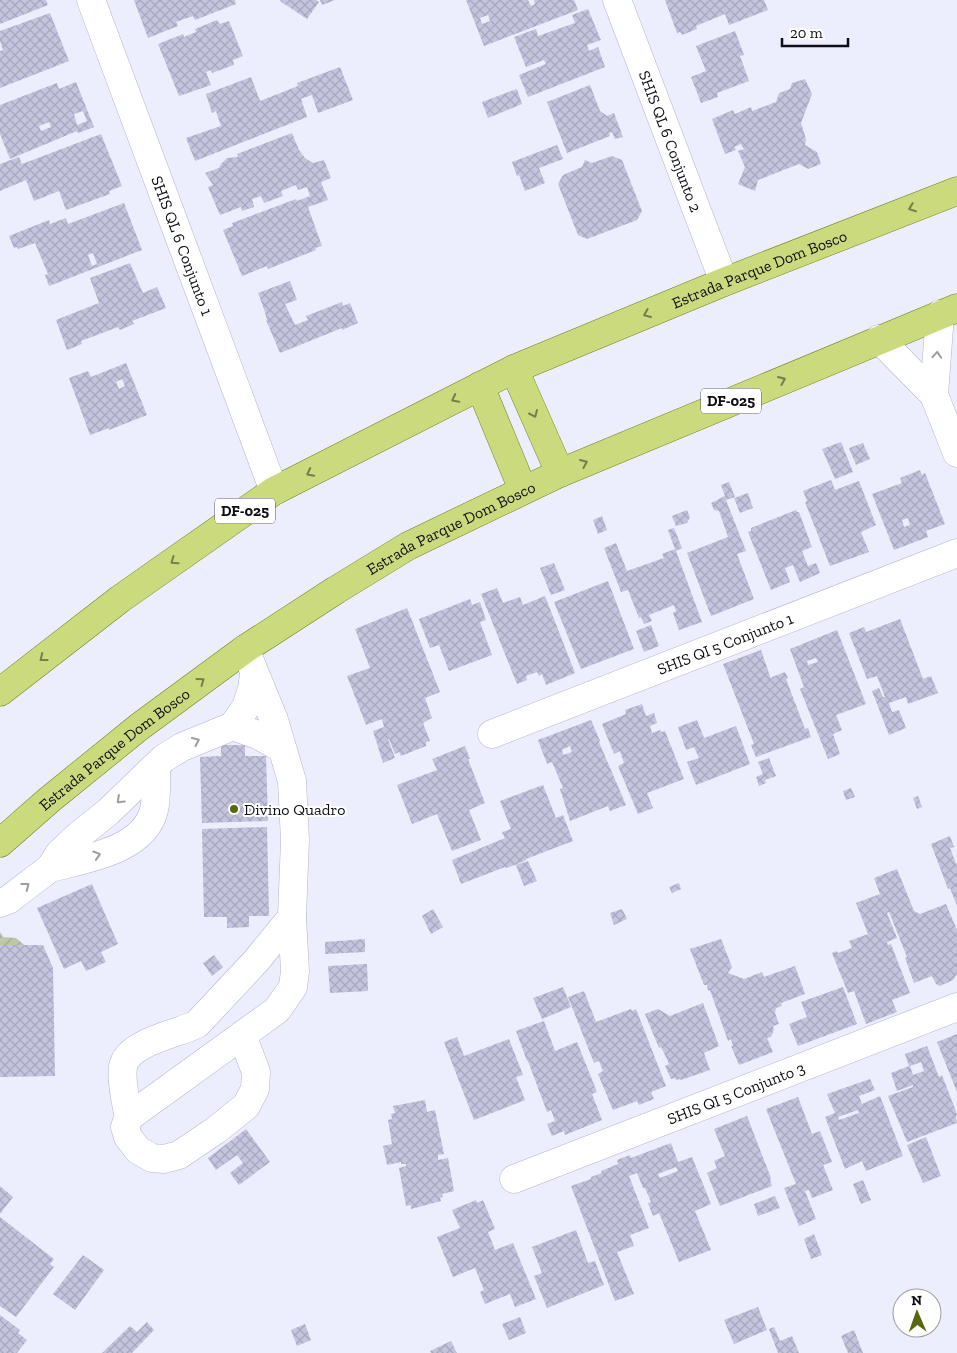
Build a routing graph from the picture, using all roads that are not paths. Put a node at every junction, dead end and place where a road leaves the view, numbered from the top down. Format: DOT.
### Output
graph roads {
  1 [pos="91,0"];
  2 [pos="617,0"];
  3 [pos="957,191"];
  4 [pos="724,282"];
  5 [pos="957,286"];
  6 [pos="948,311"];
  7 [pos="879,339"];
  8 [pos="514,370"];
  9 [pos="480,386"];
  10 [pos="934,395"];
  11 [pos="957,453"];
  12 [pos="560,473"];
  13 [pos="523,490"];
  14 [pos="274,491"];
  15 [pos="957,554"];
  16 [pos="250,662"];
  17 [pos="0,692"];
  18 [pos="233,726"];
  19 [pos="492,734"];
  20 [pos="281,748"];
  21 [pos="156,768"];
  22 [pos="0,843"];
  23 [pos="50,868"];
  24 [pos="0,903"];
  25 [pos="292,917"];
  26 [pos="957,1007"];
  27 [pos="242,1035"];
  28 [pos="129,1117"];
  29 [pos="514,1179"];
  1 -- 14 [label="street, SHIS QL 6 Conjunto 1"];
  2 -- 4 [label="street, SHIS QL 6 Conjunto 2"];
  3 -- 4 [label="main road, Estrada Parque Dom Bosco / DF-025, one-way"];
  4 -- 8 [label="main road, Estrada Parque Dom Bosco / DF-025, one-way"];
  5 -- 6 [label="main road"];
  6 -- 7 [label="main road, Estrada Parque Dom Bosco / DF-025"];
  10 -- 6 [label="street, one-way"];
  7 -- 10 [label="street"];
  12 -- 7 [label="main road, Estrada Parque Dom Bosco / DF-025, one-way"];
  8 -- 9 [label="main road, Estrada Parque Dom Bosco / DF-025"];
  8 -- 12 [label="main road, one-way"];
  9 -- 13 [label="main road"];
  9 -- 14 [label="main road, Estrada Parque Dom Bosco / DF-025, one-way"];
  10 -- 11 [label="street"];
  12 -- 13 [label="main road, Estrada Parque Dom Bosco / DF-025"];
  13 -- 16 [label="main road, Estrada Parque Dom Bosco / DF-025"];
  14 -- 17 [label="main road, Estrada Parque Dom Bosco / DF-025, one-way"];
  15 -- 19 [label="street, SHIS QI 5 Conjunto 1"];
  16 -- 18 [label="street"];
  16 -- 20 [label="street"];
  22 -- 16 [label="main road, Estrada Parque Dom Bosco / DF-025, one-way"];
  18 -- 20 [label="street"];
  21 -- 18 [label="street, one-way"];
  20 -- 25 [label="street"];
  21 -- 23 [label="street, one-way"];
  23 -- 21 [label="street, one-way"];
  24 -- 23 [label="street, one-way"];
  25 -- 27 [label="street"];
  25 -- 28 [label="street"];
  26 -- 29 [label="street, SHIS QI 5 Conjunto 3"];
  27 -- 28 [label="street"];
  27 -- 28 [label="street"];
}
